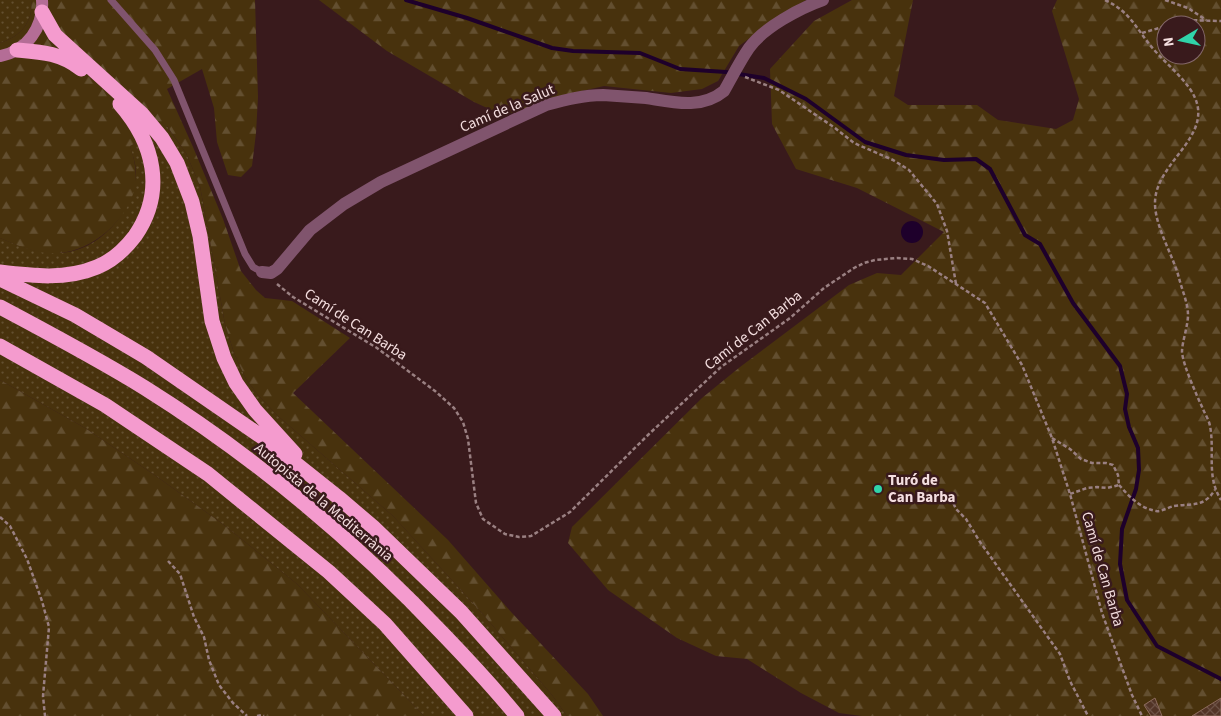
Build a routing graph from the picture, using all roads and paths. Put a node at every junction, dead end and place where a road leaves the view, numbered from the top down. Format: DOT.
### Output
graph roads {
  1 [pos="111,0"];
  2 [pos="823,0"];
  3 [pos="1105,0"];
  4 [pos="1165,0"];
  5 [pos="42,6"];
  6 [pos="1208,21"];
  7 [pos="1221,21"];
  8 [pos="1156,29"];
  9 [pos="1142,34"];
  10 [pos="17,50"];
  11 [pos="0,56"];
  12 [pos="735,72"];
  13 [pos="0,272"];
  14 [pos="262,272"];
  15 [pos="0,279"];
  16 [pos="956,284"];
  17 [pos="0,307"];
  18 [pos="0,346"];
  19 [pos="0,358"];
  20 [pos="48,372"];
  21 [pos="1052,438"];
  22 [pos="313,477"];
  23 [pos="1119,485"];
  24 [pos="1214,490"];
  25 [pos="939,492"];
  26 [pos="1070,494"];
  27 [pos="1221,500"];
  28 [pos="0,517"];
  29 [pos="168,561"];
  30 [pos="45,716"];
  31 [pos="248,716"];
  32 [pos="257,716"];
  33 [pos="264,716"];
  34 [pos="466,716"];
  35 [pos="517,716"];
  36 [pos="554,716"];
  37 [pos="1088,716"];
  38 [pos="1142,716"];
  1 -- 14 [label="lane"];
  2 -- 12 [label="street, Camí de la Salut"];
  3 -- 9 [label="path"];
  4 -- 6 [label="path"];
  5 -- 10 [label="main road"];
  5 -- 22 [label="highway"];
  6 -- 7 [label="path"];
  8 -- 9 [label="path"];
  9 -- 24 [label="path"];
  10 -- 11 [label="main road"];
  10 -- 13 [label="highway"];
  12 -- 14 [label="street, Camí de la Salut"];
  12 -- 16 [label="path"];
  14 -- 16 [label="path, Camí de Can Barba"];
  15 -- 22 [label="highway"];
  16 -- 21 [label="path, Camí de Can Barba"];
  17 -- 35 [label="highway, Autopista de la Mediterrània"];
  18 -- 20 [label="highway"];
  19 -- 20 [label="highway"];
  20 -- 34 [label="highway"];
  21 -- 23 [label="path"];
  21 -- 26 [label="path, Camí de Can Barba"];
  22 -- 36 [label="highway"];
  23 -- 24 [label="path"];
  23 -- 26 [label="path"];
  24 -- 27 [label="path"];
  25 -- 37 [label="path"];
  26 -- 38 [label="path, Camí de Can Barba"];
  28 -- 30 [label="path"];
  29 -- 31 [label="path"];
  32 -- 33 [label="path"];
}
